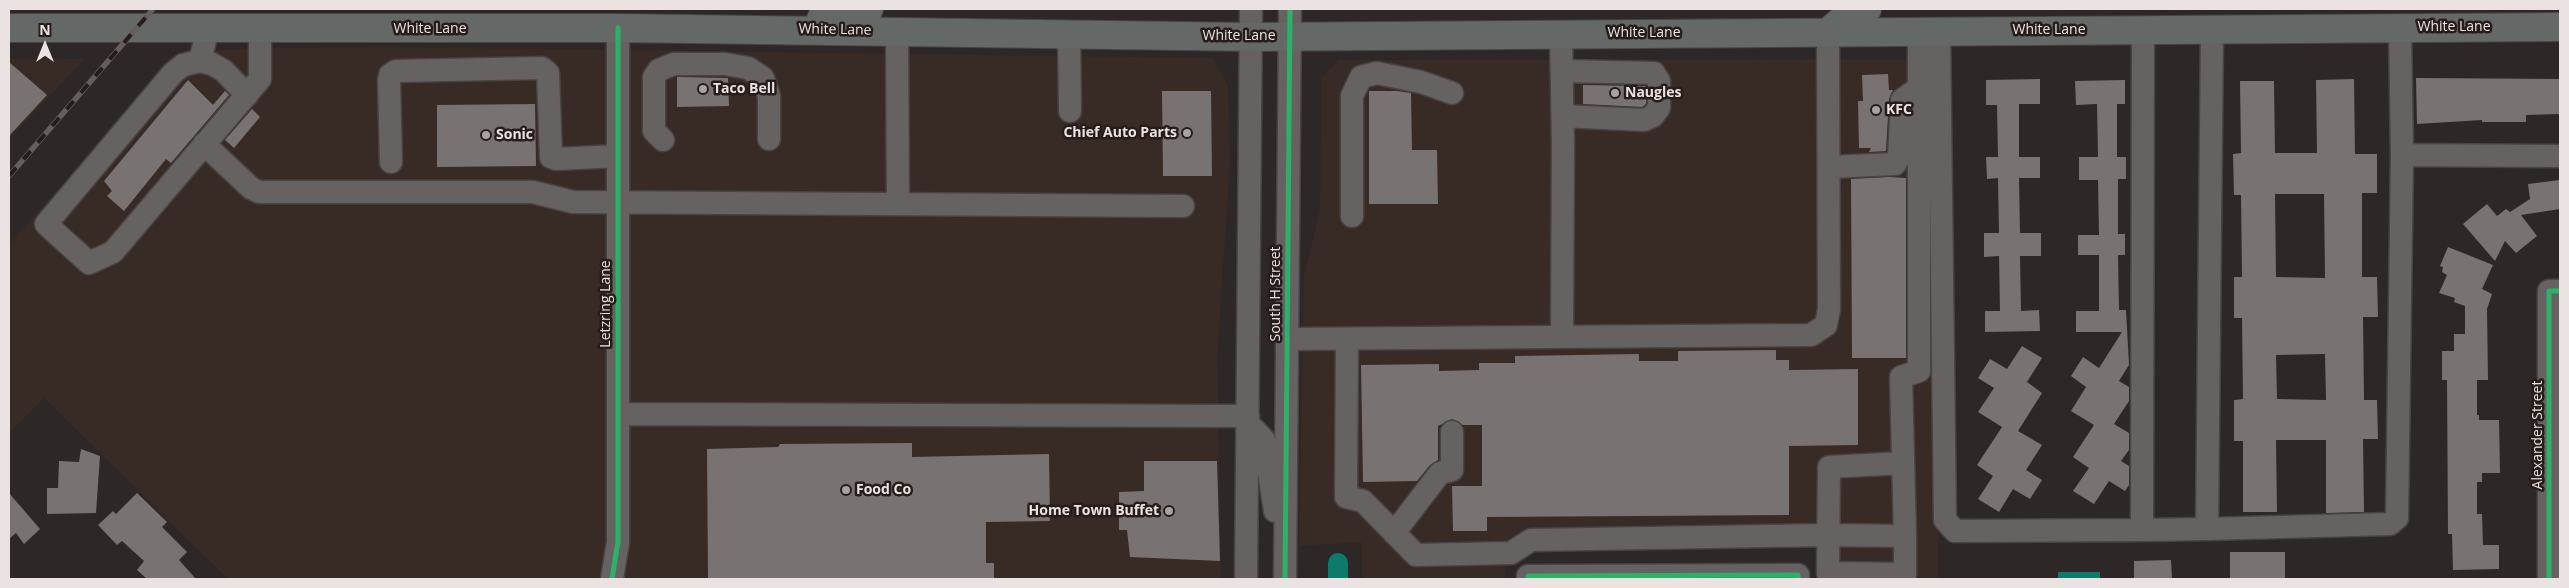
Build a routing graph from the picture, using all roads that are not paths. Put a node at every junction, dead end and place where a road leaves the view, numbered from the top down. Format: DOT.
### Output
graph roads {
  1 [pos="241,9"];
  2 [pos="578,9"];
  3 [pos="655,9"];
  4 [pos="869,9"];
  5 [pos="1251,9"];
  6 [pos="1290,9"];
  7 [pos="1867,9"];
  8 [pos="2560,9"];
  9 [pos="2469,27"];
  10 [pos="2560,27"];
  11 [pos="9,28"];
  12 [pos="208,28"];
  13 [pos="260,28"];
  14 [pos="618,28"];
  15 [pos="2400,28"];
  16 [pos="420,29"];
  17 [pos="776,29"];
  18 [pos="2143,30"];
  19 [pos="2212,30"];
  20 [pos="897,31"];
  21 [pos="1930,31"];
  22 [pos="1828,32"];
  23 [pos="1069,34"];
  24 [pos="1561,34"];
  25 [pos="1251,36"];
  26 [pos="1290,36"];
  27 [pos="200,61"];
  28 [pos="1562,71"];
  29 [pos="1452,93"];
  30 [pos="247,94"];
  31 [pos="1070,111"];
  32 [pos="1563,116"];
  33 [pos="769,139"];
  34 [pos="663,140"];
  35 [pos="204,144"];
  36 [pos="2402,155"];
  37 [pos="618,156"];
  38 [pos="1910,156"];
  39 [pos="2560,156"];
  40 [pos="391,162"];
  41 [pos="1829,166"];
  42 [pos="618,202"];
  43 [pos="898,204"];
  44 [pos="1184,206"];
  45 [pos="1352,216"];
  46 [pos="2555,291"];
  47 [pos="1562,336"];
  48 [pos="1287,339"];
  49 [pos="1347,339"];
  50 [pos="618,414"];
  51 [pos="1248,420"];
  52 [pos="1452,432"];
  53 [pos="1903,463"];
  54 [pos="2207,529"];
  55 [pos="2142,530"];
  56 [pos="1394,533"];
  57 [pos="1828,535"];
  58 [pos="1905,536"];
  59 [pos="1798,577"];
  60 [pos="1285,578"];
  61 [pos="1528,578"];
  62 [pos="612,579"];
  63 [pos="1246,579"];
  64 [pos="2549,579"];
  1 -- 12 [label="main road"];
  2 -- 16 [label="main road"];
  3 -- 14 [label="main road"];
  4 -- 17 [label="main road"];
  5 -- 25 [label="street, South H Street"];
  6 -- 26 [label="street, South H Street"];
  7 -- 22 [label="main road"];
  8 -- 9 [label="main road"];
  9 -- 10 [label="main road, White Lane"];
  9 -- 15 [label="main road, White Lane"];
  11 -- 12 [label="main road, White Lane"];
  12 -- 13 [label="main road, White Lane"];
  12 -- 27 [label="street"];
  13 -- 16 [label="main road, White Lane"];
  13 -- 30 [label="street"];
  14 -- 16 [label="main road, White Lane"];
  14 -- 17 [label="main road, White Lane"];
  14 -- 37 [label="street, Letzring Lane"];
  15 -- 19 [label="main road, White Lane"];
  15 -- 36 [label="street"];
  17 -- 20 [label="main road, White Lane"];
  18 -- 19 [label="main road, White Lane"];
  18 -- 21 [label="main road, White Lane"];
  18 -- 55 [label="street"];
  19 -- 54 [label="street"];
  20 -- 23 [label="main road, White Lane"];
  20 -- 43 [label="street"];
  21 -- 22 [label="main road, White Lane"];
  21 -- 38 [label="street"];
  21 -- 55 [label="street"];
  22 -- 24 [label="main road, White Lane"];
  22 -- 41 [label="street"];
  23 -- 25 [label="main road, White Lane"];
  23 -- 31 [label="street"];
  24 -- 26 [label="main road, White Lane"];
  24 -- 28 [label="street"];
  25 -- 26 [label="main road, White Lane"];
  25 -- 51 [label="street, South H Street"];
  26 -- 48 [label="street, South H Street"];
  27 -- 30 [label="street"];
  27 -- 35 [label="street"];
  28 -- 32 [label="street"];
  28 -- 32 [label="street"];
  29 -- 45 [label="street"];
  30 -- 35 [label="street"];
  32 -- 47 [label="street"];
  33 -- 34 [label="street"];
  35 -- 42 [label="street"];
  36 -- 39 [label="street"];
  36 -- 54 [label="street"];
  37 -- 40 [label="street"];
  37 -- 42 [label="street, Letzring Lane"];
  38 -- 41 [label="street"];
  38 -- 53 [label="street"];
  41 -- 47 [label="street"];
  42 -- 43 [label="street"];
  42 -- 50 [label="street, Letzring Lane"];
  43 -- 44 [label="street"];
  46 -- 64 [label="street, Alexander Street"];
  47 -- 49 [label="street"];
  48 -- 49 [label="street"];
  48 -- 60 [label="street, South H Street"];
  49 -- 56 [label="street"];
  50 -- 51 [label="street"];
  50 -- 62 [label="street, Letzring Lane"];
  51 -- 60 [label="street"];
  51 -- 63 [label="street, South H Street"];
  52 -- 56 [label="street"];
  53 -- 57 [label="street"];
  53 -- 58 [label="street"];
  54 -- 55 [label="street"];
  56 -- 57 [label="street"];
  57 -- 58 [label="street"];
  57 -- 58 [label="street"];
  59 -- 61 [label="street"];
}
